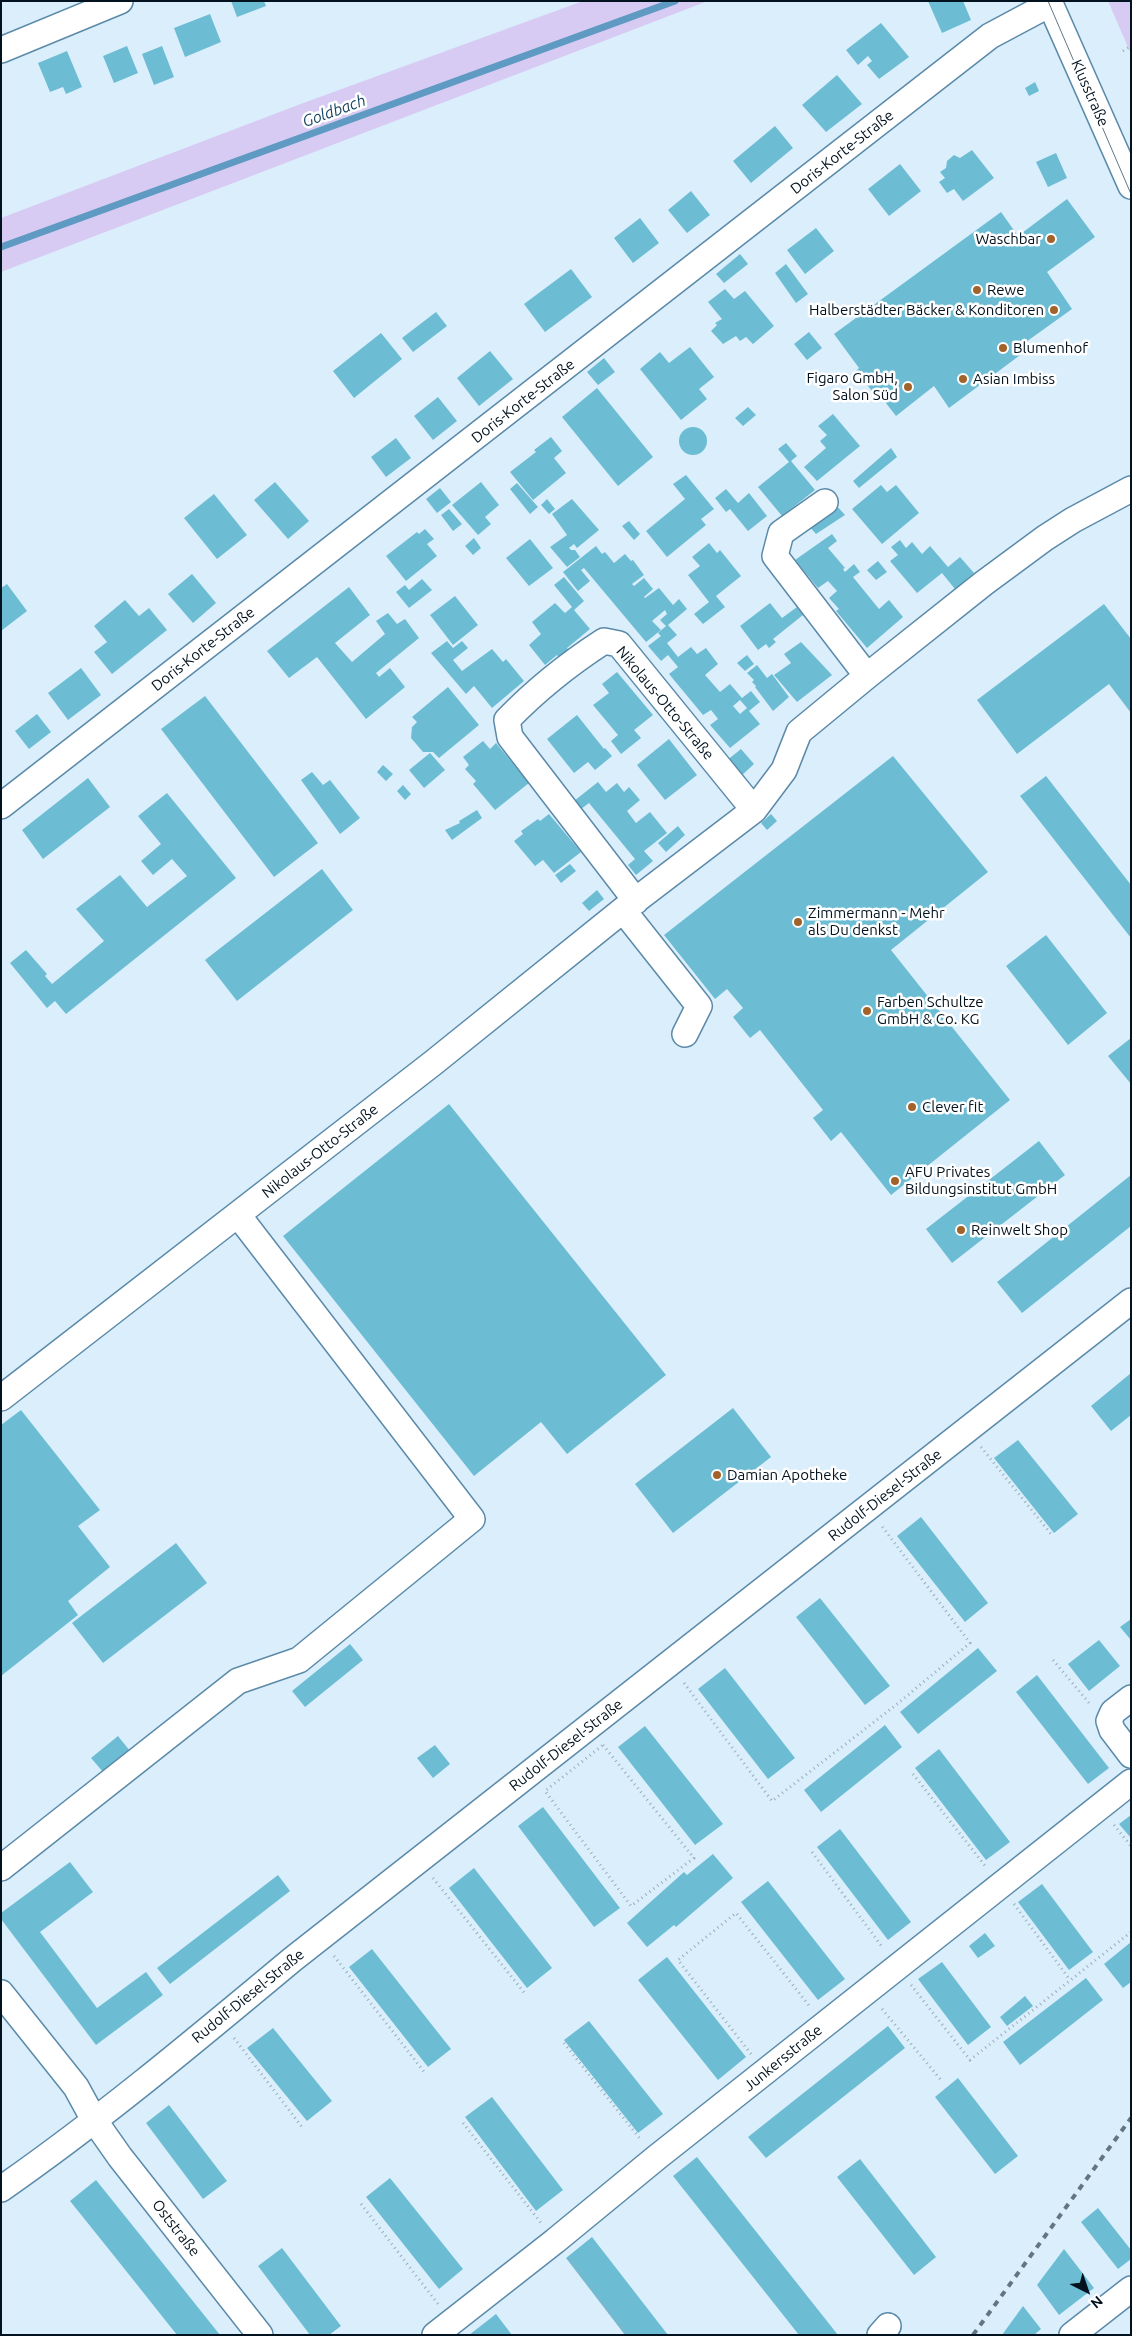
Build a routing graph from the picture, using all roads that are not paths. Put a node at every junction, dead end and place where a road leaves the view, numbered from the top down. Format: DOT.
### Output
graph roads {
  1 [pos="120,1"];
  2 [pos="1049,3"];
  3 [pos="1,50"];
  4 [pos="1131,186"];
  5 [pos="1131,489"];
  6 [pos="825,502"];
  7 [pos="867,676"];
  8 [pos="1,806"];
  9 [pos="754,810"];
  10 [pos="630,906"];
  11 [pos="685,1034"];
  12 [pos="238,1215"];
  13 [pos="1131,1301"];
  14 [pos="1,1398"];
  15 [pos="1131,1698"];
  16 [pos="1131,1755"];
  17 [pos="1131,1782"];
  18 [pos="1,1868"];
  19 [pos="1,1993"];
  20 [pos="94,2120"];
  21 [pos="1,2189"];
  22 [pos="1131,2289"];
  23 [pos="443,2328"];
  24 [pos="260,2335"];
  25 [pos="1072,2335"];
  1 -- 3 [label="street"];
  2 -- 4 [label="street, Klusstraße"];
  2 -- 8 [label="street, Doris-Korte-Straße"];
  5 -- 7 [label="street, Nikolaus-Otto-Straße"];
  6 -- 7 [label="street"];
  7 -- 9 [label="street, Nikolaus-Otto-Straße"];
  9 -- 10 [label="street, Nikolaus-Otto-Straße"];
  9 -- 10 [label="street, Nikolaus-Otto-Straße"];
  10 -- 11 [label="street"];
  10 -- 12 [label="street, Nikolaus-Otto-Straße"];
  12 -- 14 [label="street, Nikolaus-Otto-Straße"];
  12 -- 18 [label="street"];
  13 -- 20 [label="street, Rudolf-Diesel-Straße"];
  15 -- 16 [label="street"];
  17 -- 23 [label="street, Junkersstraße"];
  19 -- 20 [label="street"];
  20 -- 21 [label="street, Rudolf-Diesel-Straße"];
  20 -- 24 [label="street, Oststraße"];
  22 -- 25 [label="street"];
}
